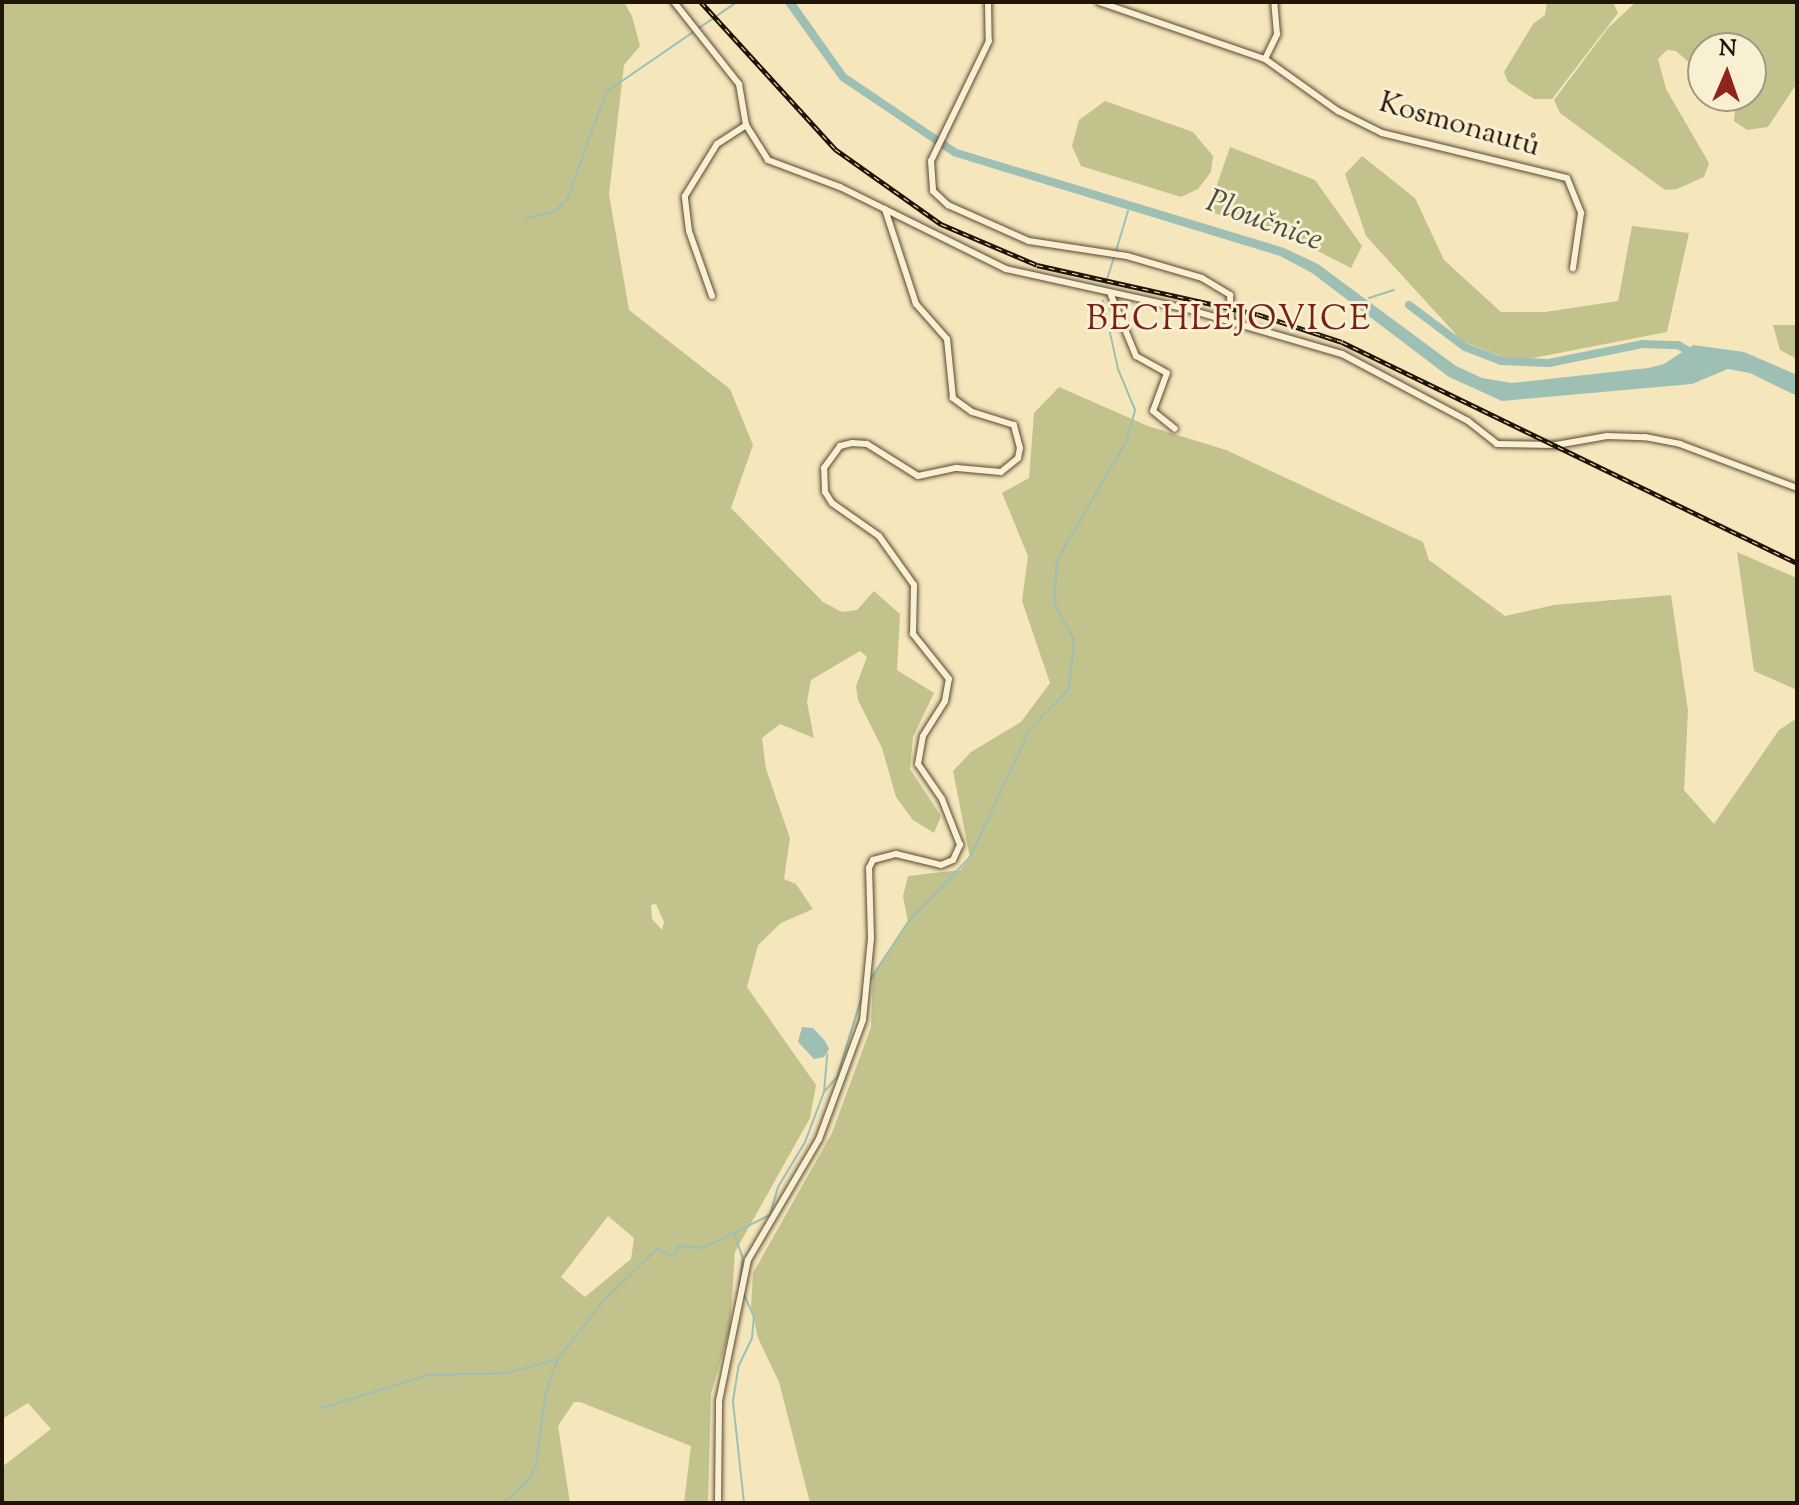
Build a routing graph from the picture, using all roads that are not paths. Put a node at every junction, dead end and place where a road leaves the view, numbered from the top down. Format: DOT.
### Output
graph roads {
  1 [pos="674,2"];
  2 [pos="988,2"];
  3 [pos="1099,2"];
  4 [pos="1274,2"];
  5 [pos="1265,59"];
  6 [pos="746,125"];
  7 [pos="885,209"];
  8 [pos="1573,268"];
  9 [pos="1111,295"];
  10 [pos="712,296"];
  11 [pos="1231,321"];
  12 [pos="1175,429"];
  13 [pos="1797,488"];
  14 [pos="718,1503"];
  1 -- 6 [label="street"];
  2 -- 11 [label="street"];
  3 -- 5 [label="street, Kosmonautů"];
  4 -- 5 [label="street"];
  5 -- 8 [label="street, Kosmonautů"];
  6 -- 7 [label="street"];
  6 -- 10 [label="street"];
  7 -- 9 [label="street"];
  7 -- 14 [label="street"];
  9 -- 11 [label="street"];
  9 -- 12 [label="street"];
  11 -- 13 [label="street"];
}
